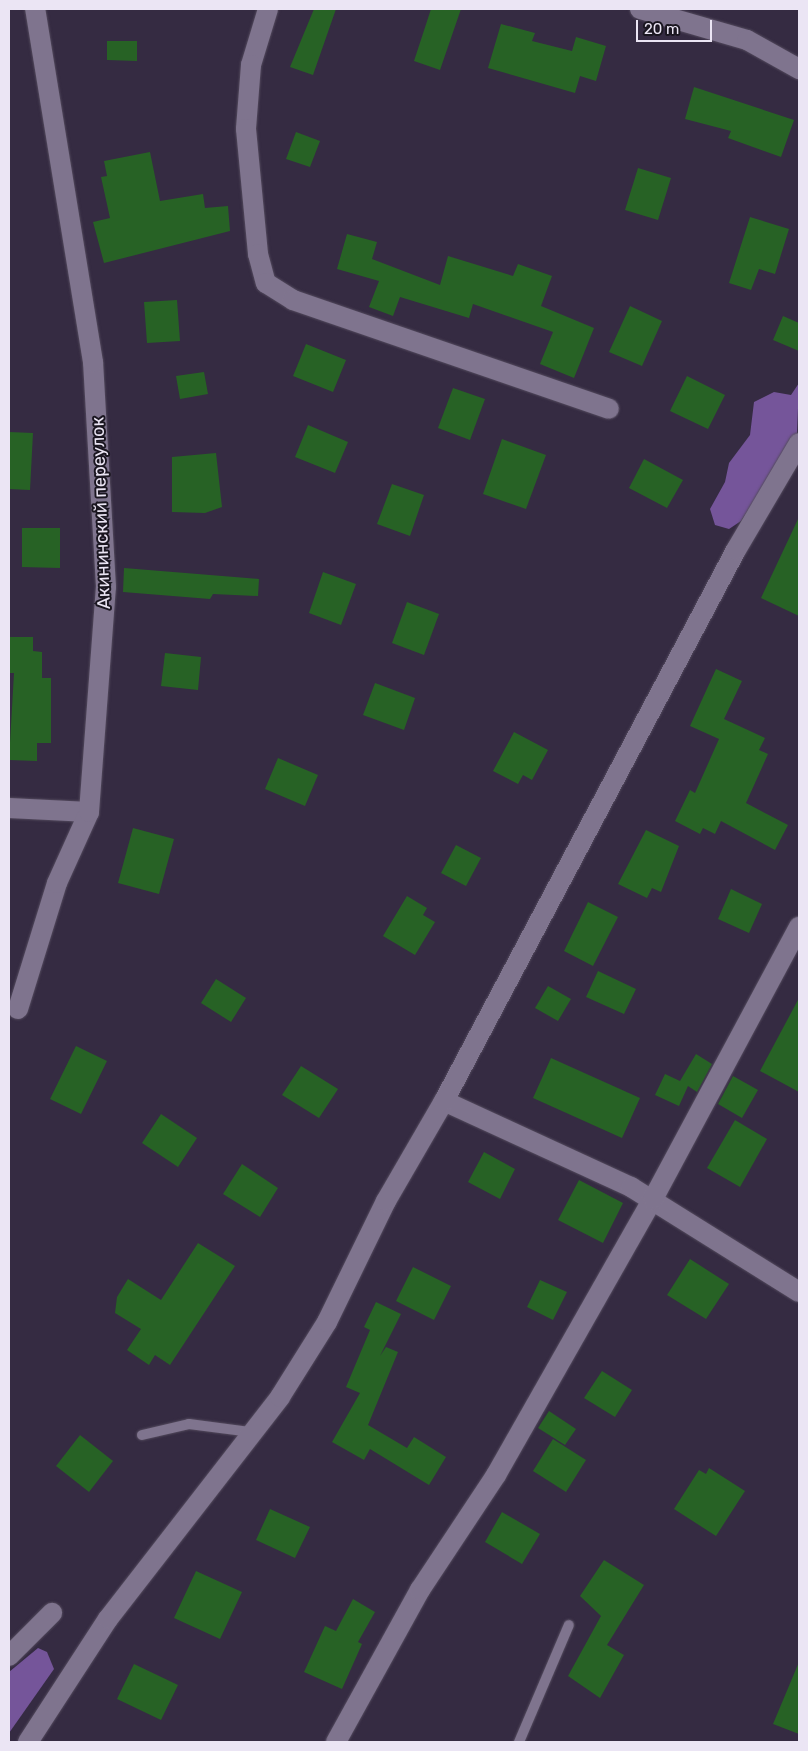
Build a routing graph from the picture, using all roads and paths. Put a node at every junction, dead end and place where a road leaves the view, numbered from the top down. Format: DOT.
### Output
graph roads {
  1 [pos="35,9"];
  2 [pos="268,9"];
  3 [pos="640,9"];
  4 [pos="799,69"];
  5 [pos="609,409"];
  6 [pos="799,444"];
  7 [pos="9,808"];
  8 [pos="88,812"];
  9 [pos="799,927"];
  10 [pos="18,1009"];
  11 [pos="444,1102"];
  12 [pos="653,1199"];
  13 [pos="799,1292"];
  14 [pos="251,1432"];
  15 [pos="142,1435"];
  16 [pos="52,1613"];
  17 [pos="570,1625"];
  18 [pos="9,1656"];
  19 [pos="28,1742"];
  20 [pos="336,1742"];
  21 [pos="519,1742"];
  1 -- 8 [label="street, Акининский переулок"];
  2 -- 5 [label="street"];
  3 -- 4 [label="street"];
  6 -- 11 [label="street"];
  7 -- 8 [label="street"];
  8 -- 10 [label="street, Акининский переулок"];
  9 -- 12 [label="street"];
  11 -- 12 [label="street"];
  11 -- 14 [label="street"];
  12 -- 13 [label="street"];
  12 -- 20 [label="street"];
  14 -- 15 [label="lane"];
  14 -- 19 [label="street"];
  16 -- 18 [label="street"];
  17 -- 21 [label="lane"];
}
